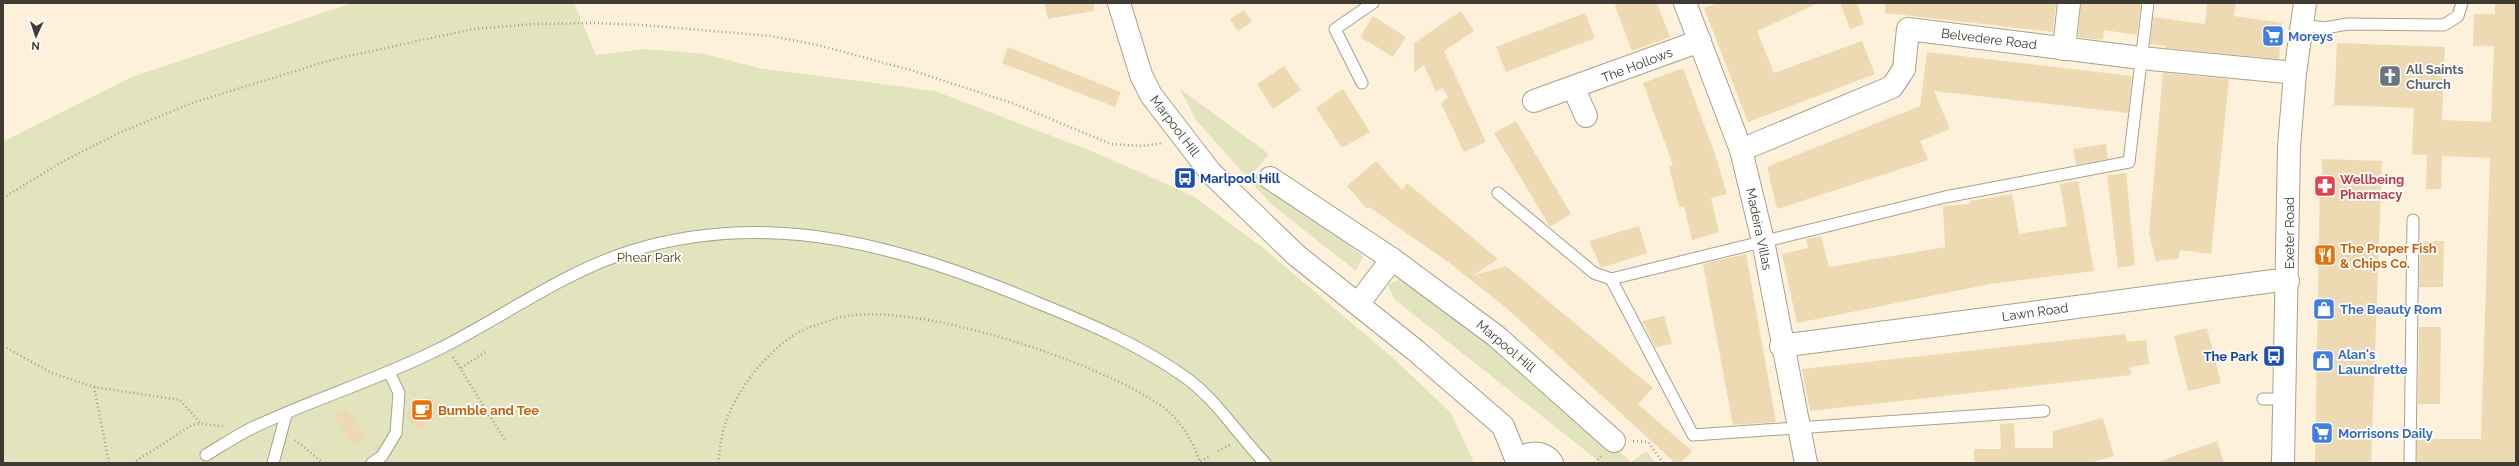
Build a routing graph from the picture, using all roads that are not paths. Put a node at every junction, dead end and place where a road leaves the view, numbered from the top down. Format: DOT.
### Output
graph roads {
  1 [pos="1119,3"];
  2 [pos="1373,3"];
  3 [pos="1685,3"];
  4 [pos="2070,3"];
  5 [pos="2148,3"];
  6 [pos="2305,3"];
  7 [pos="2462,3"];
  8 [pos="2302,25"];
  9 [pos="1700,42"];
  10 [pos="2064,49"];
  11 [pos="2141,58"];
  12 [pos="2295,73"];
  13 [pos="1362,83"];
  14 [pos="1574,89"];
  15 [pos="1534,101"];
  16 [pos="1586,116"];
  17 [pos="1741,150"];
  18 [pos="1270,178"];
  19 [pos="1498,193"];
  20 [pos="2413,220"];
  21 [pos="1763,241"];
  22 [pos="1392,259"];
  23 [pos="1611,278"];
  24 [pos="2288,281"];
  25 [pos="1358,304"];
  26 [pos="1782,346"];
  27 [pos="389,372"];
  28 [pos="2263,399"];
  29 [pos="2285,399"];
  30 [pos="2044,411"];
  31 [pos="286,415"];
  32 [pos="1798,428"];
  33 [pos="1614,441"];
  34 [pos="206,455"];
  35 [pos="1516,462"];
  36 [pos="273,463"];
  37 [pos="372,463"];
  38 [pos="1265,463"];
  39 [pos="1552,463"];
  40 [pos="1806,463"];
  41 [pos="2284,463"];
  42 [pos="2410,463"];
  1 -- 25 [label="street, Marpool Hill"];
  2 -- 13 [label="lane"];
  3 -- 9 [label="street, Madeira Villas"];
  4 -- 10 [label="street"];
  5 -- 11 [label="lane"];
  6 -- 8 [label="street, Exeter Road"];
  7 -- 8 [label="lane"];
  8 -- 12 [label="street, Exeter Road"];
  9 -- 14 [label="street, The Hollows"];
  9 -- 17 [label="street, Madeira Villas"];
  10 -- 11 [label="street, Belvedere Road"];
  10 -- 17 [label="street, Belvedere Road"];
  11 -- 12 [label="street, Belvedere Road"];
  11 -- 21 [label="lane"];
  12 -- 24 [label="street, Exeter Road"];
  14 -- 15 [label="street, The Hollows"];
  14 -- 16 [label="street"];
  17 -- 21 [label="street, Madeira Villas"];
  18 -- 22 [label="street, Marpool Hill"];
  19 -- 23 [label="lane"];
  20 -- 42 [label="lane"];
  21 -- 23 [label="lane"];
  21 -- 26 [label="street, Madeira Villas"];
  22 -- 25 [label="street"];
  22 -- 33 [label="street, Marpool Hill"];
  23 -- 32 [label="lane"];
  24 -- 26 [label="street, Lawn Road"];
  24 -- 29 [label="street, Exeter Road"];
  25 -- 35 [label="street, Marpool Hill"];
  26 -- 32 [label="street, Madeira Villas"];
  27 -- 31 [label="lane"];
  27 -- 37 [label="lane"];
  27 -- 38 [label="lane"];
  28 -- 29 [label="lane"];
  29 -- 41 [label="street, Exeter Road"];
  30 -- 32 [label="lane"];
  31 -- 34 [label="lane"];
  31 -- 36 [label="lane"];
  32 -- 40 [label="street, Madeira Villas"];
  35 -- 39 [label="street"];
}
